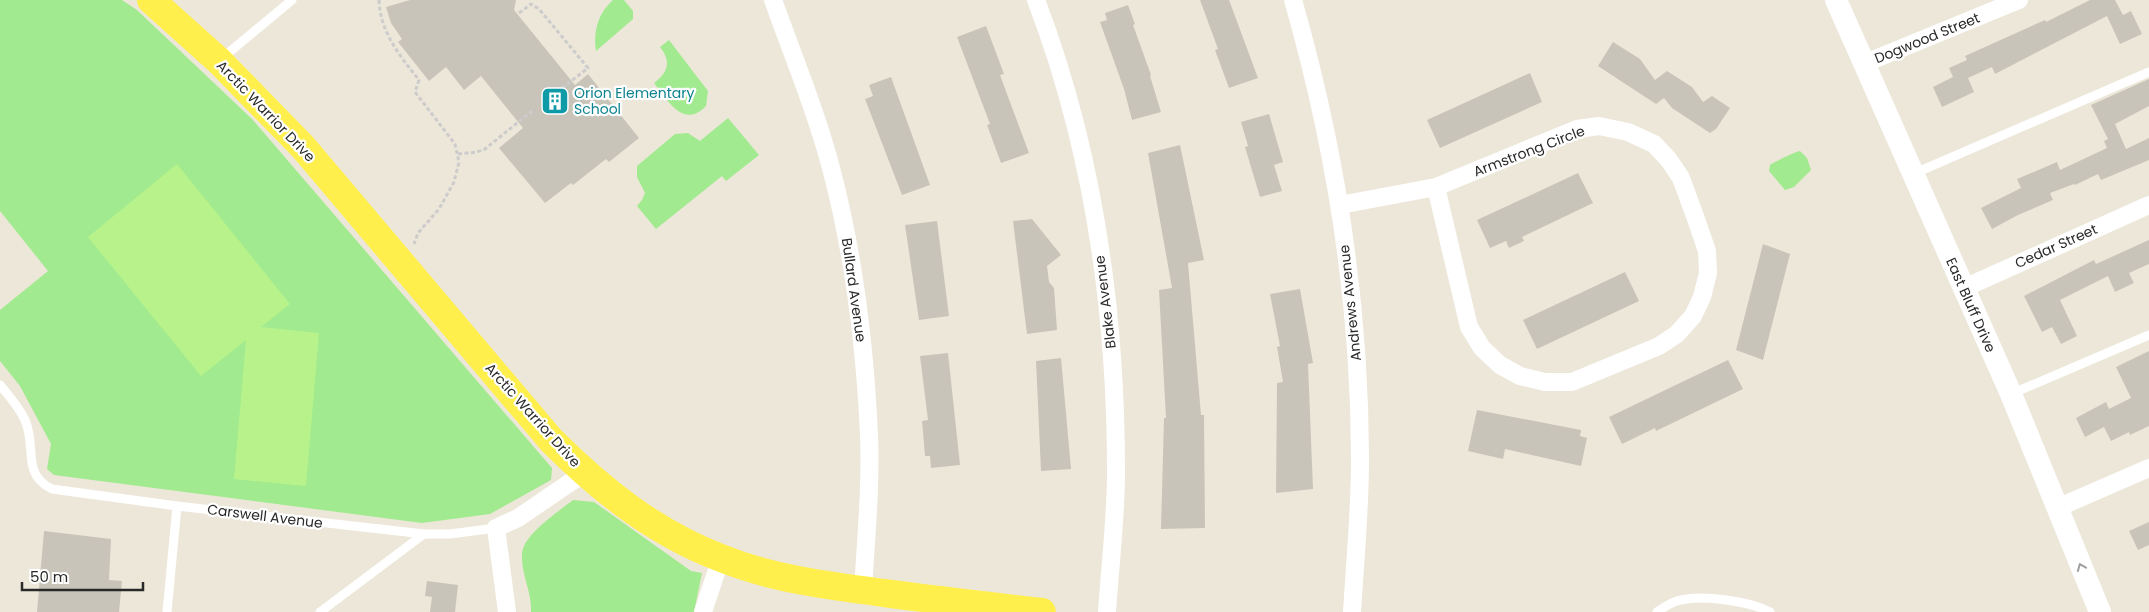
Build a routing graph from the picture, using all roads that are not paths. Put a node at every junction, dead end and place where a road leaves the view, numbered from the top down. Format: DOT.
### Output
graph roads {
  1 [pos="151,0"];
  2 [pos="292,0"];
  3 [pos="773,0"];
  4 [pos="1036,0"];
  5 [pos="1293,0"];
  6 [pos="1836,0"];
  7 [pos="2019,0"];
  8 [pos="219,61"];
  9 [pos="1863,64"];
  10 [pos="2149,72"];
  11 [pos="1912,174"];
  12 [pos="1436,187"];
  13 [pos="1340,204"];
  14 [pos="2149,205"];
  15 [pos="1964,288"];
  16 [pos="2149,335"];
  17 [pos="0,385"];
  18 [pos="2011,394"];
  19 [pos="2149,468"];
  20 [pos="584,473"];
  21 [pos="177,506"];
  22 [pos="2057,508"];
  23 [pos="496,528"];
  24 [pos="424,534"];
  25 [pos="721,558"];
  26 [pos="863,590"];
  27 [pos="957,607"];
  28 [pos="167,612"];
  29 [pos="320,612"];
  30 [pos="507,612"];
  31 [pos="703,612"];
  32 [pos="1042,612"];
  33 [pos="1107,612"];
  34 [pos="1352,612"];
  35 [pos="1657,612"];
  36 [pos="1770,612"];
  37 [pos="2100,612"];
  1 -- 8 [label="main road, Arctic Warrior Drive"];
  2 -- 8 [label="lane"];
  3 -- 26 [label="street, Bullard Avenue"];
  4 -- 33 [label="street, Blake Avenue"];
  5 -- 13 [label="street, Andrews Avenue"];
  6 -- 9 [label="street, East Bluff Drive"];
  7 -- 9 [label="street, Dogwood Street"];
  8 -- 20 [label="main road, Arctic Warrior Drive"];
  9 -- 11 [label="street, East Bluff Drive"];
  10 -- 11 [label="lane"];
  11 -- 15 [label="street, East Bluff Drive"];
  12 -- 12 [label="street, Armstrong Circle"];
  12 -- 13 [label="street, Armstrong Circle"];
  13 -- 34 [label="street, Andrews Avenue"];
  14 -- 15 [label="street, Cedar Street"];
  15 -- 18 [label="street, East Bluff Drive"];
  16 -- 18 [label="lane"];
  17 -- 21 [label="lane, Carswell Avenue"];
  18 -- 22 [label="street, East Bluff Drive"];
  19 -- 22 [label="street"];
  20 -- 23 [label="street, Carswell Avenue"];
  20 -- 25 [label="main road, Arctic Warrior Drive"];
  21 -- 24 [label="lane, Carswell Avenue"];
  21 -- 28 [label="lane"];
  37 -- 22 [label="street, East Bluff Drive, one-way"];
  23 -- 24 [label="lane, Carswell Avenue"];
  23 -- 30 [label="street"];
  24 -- 29 [label="lane"];
  25 -- 26 [label="main road, Arctic Warrior Drive"];
  25 -- 31 [label="street"];
  26 -- 27 [label="main road, Arctic Warrior Drive"];
  27 -- 32 [label="main road, Arctic Warrior Drive"];
  35 -- 36 [label="lane"];
}
